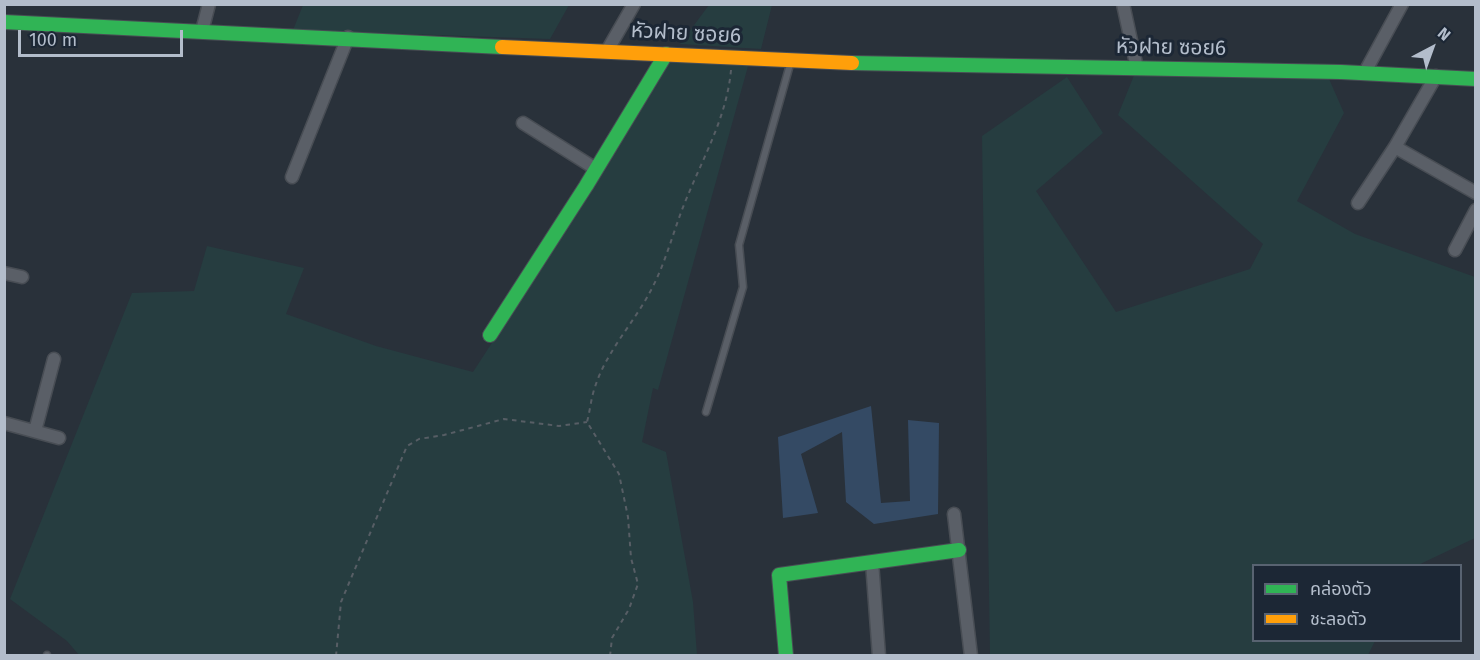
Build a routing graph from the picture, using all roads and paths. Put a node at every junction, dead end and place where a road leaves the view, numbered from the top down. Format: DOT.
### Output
graph roads {
  1 [pos="209,4"];
  2 [pos="634,4"];
  3 [pos="1123,4"];
  4 [pos="1402,4"];
  5 [pos="4,22"];
  6 [pos="202,31"];
  7 [pos="348,37"];
  8 [pos="607,51"];
  9 [pos="666,54"];
  10 [pos="732,58"];
  11 [pos="791,61"];
  12 [pos="1137,68"];
  13 [pos="1365,72"];
  14 [pos="1436,76"];
  15 [pos="1476,79"];
  16 [pos="523,123"];
  17 [pos="1395,147"];
  18 [pos="597,169"];
  19 [pos="292,177"];
  20 [pos="1476,193"];
  21 [pos="1358,202"];
  22 [pos="1476,210"];
  23 [pos="1455,250"];
  24 [pos="4,273"];
  25 [pos="22,277"];
  26 [pos="490,335"];
  27 [pos="54,359"];
  28 [pos="706,412"];
  29 [pos="587,422"];
  30 [pos="4,423"];
  31 [pos="35,432"];
  32 [pos="59,438"];
  33 [pos="954,514"];
  34 [pos="959,550"];
  35 [pos="872,562"];
  36 [pos="336,656"];
  37 [pos="610,656"];
  38 [pos="786,656"];
  39 [pos="879,656"];
  40 [pos="971,656"];
  1 -- 6 [label="street"];
  2 -- 8 [label="street"];
  3 -- 12 [label="street"];
  4 -- 13 [label="street"];
  5 -- 6 [label="street, หัวฝาย ซอย6"];
  6 -- 7 [label="street, หัวฝาย ซอย6"];
  7 -- 8 [label="street, หัวฝาย ซอย6"];
  7 -- 19 [label="street"];
  8 -- 9 [label="street, หัวฝาย ซอย6"];
  9 -- 10 [label="street, หัวฝาย ซอย6"];
  9 -- 18 [label="street"];
  10 -- 11 [label="street, หัวฝาย ซอย6"];
  10 -- 29 [label="path"];
  11 -- 12 [label="street, หัวฝาย ซอย6"];
  11 -- 28 [label="lane"];
  12 -- 13 [label="street, หัวฝาย ซอย6"];
  13 -- 14 [label="street, หัวฝาย ซอย6"];
  14 -- 15 [label="street, หัวฝาย ซอย6"];
  14 -- 17 [label="street"];
  16 -- 18 [label="street"];
  17 -- 20 [label="street"];
  17 -- 21 [label="street"];
  18 -- 26 [label="street"];
  22 -- 23 [label="street"];
  24 -- 25 [label="street"];
  27 -- 31 [label="street"];
  29 -- 36 [label="path"];
  29 -- 37 [label="path"];
  30 -- 31 [label="street"];
  31 -- 32 [label="street"];
  33 -- 34 [label="street"];
  34 -- 35 [label="street"];
  34 -- 40 [label="street"];
  35 -- 38 [label="street"];
  35 -- 39 [label="street"];
}
